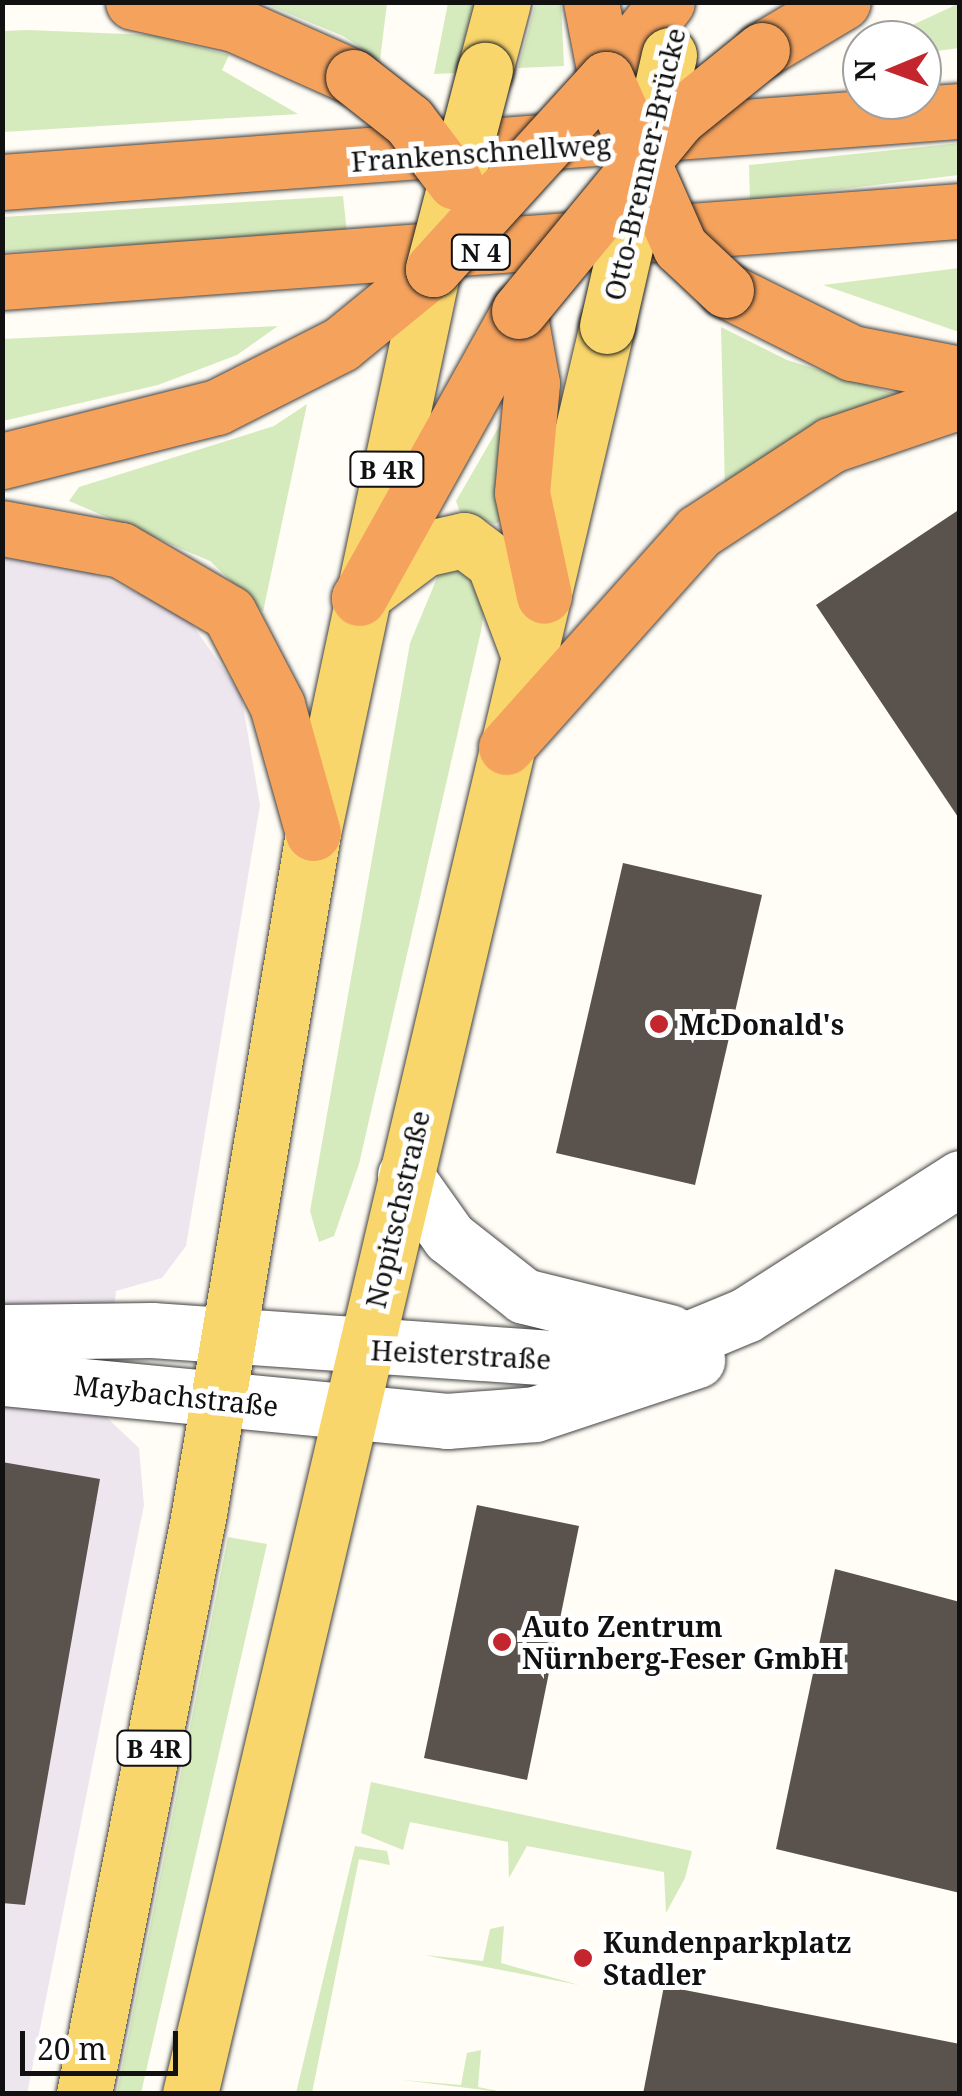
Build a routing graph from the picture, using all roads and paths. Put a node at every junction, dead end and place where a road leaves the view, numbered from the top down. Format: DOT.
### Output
graph roads {
  1 [pos="133,2"];
  2 [pos="503,2"];
  3 [pos="591,2"];
  4 [pos="681,2"];
  5 [pos="844,2"];
  6 [pos="633,52"];
  7 [pos="960,111"];
  8 [pos="642,166"];
  9 [pos="2,182"];
  10 [pos="467,203"];
  11 [pos="960,211"];
  12 [pos="433,269"];
  13 [pos="2,282"];
  14 [pos="517,325"];
  15 [pos="607,326"];
  16 [pos="960,374"];
  17 [pos="960,401"];
  18 [pos="2,461"];
  19 [pos="2,528"];
  20 [pos="544,596"];
  21 [pos="359,598"];
  22 [pos="529,656"];
  23 [pos="506,747"];
  24 [pos="313,833"];
  25 [pos="404,1176"];
  26 [pos="960,1178"];
  27 [pos="746,1316"];
  28 [pos="2,1332"];
  29 [pos="228,1335"];
  30 [pos="693,1337"];
  31 [pos="364,1349"];
  32 [pos="2,1378"];
  33 [pos="218,1400"];
  34 [pos="349,1413"];
  35 [pos="84,2094"];
  36 [pos="190,2094"];
  1 -- 10 [label="highway, bridge"];
  2 -- 10 [label="main road, bridge"];
  3 -- 6 [label="highway"];
  4 -- 6 [label="main road, Otto-Brenner-Brücke"];
  5 -- 8 [label="highway, bridge"];
  6 -- 8 [label="highway, bridge"];
  6 -- 10 [label="highway, bridge"];
  7 -- 9 [label="highway, Frankenschnellweg"];
  8 -- 14 [label="highway, bridge"];
  8 -- 15 [label="main road, Otto-Brenner-Brücke, bridge"];
  8 -- 16 [label="highway, bridge"];
  10 -- 12 [label="highway, bridge"];
  10 -- 14 [label="highway"];
  11 -- 13 [label="highway, N 4"];
  12 -- 18 [label="highway"];
  12 -- 21 [label="main road, B 4R"];
  14 -- 20 [label="highway"];
  14 -- 21 [label="highway"];
  15 -- 20 [label="main road, Nopitschstraße"];
  17 -- 23 [label="highway"];
  19 -- 24 [label="highway"];
  20 -- 22 [label="main road, Nopitschstraße"];
  21 -- 22 [label="main road"];
  21 -- 24 [label="main road, B 4R"];
  22 -- 23 [label="main road, Nopitschstraße"];
  23 -- 25 [label="main road, Nopitschstraße"];
  24 -- 29 [label="main road, B 4R"];
  25 -- 30 [label="street, Heisterstraße"];
  25 -- 31 [label="main road, Nopitschstraße"];
  26 -- 27 [label="street, Heisterstraße"];
  27 -- 30 [label="street, Heisterstraße"];
  27 -- 34 [label="street, Heisterstraße"];
  28 -- 29 [label="street, Maybachstraße"];
  29 -- 31 [label="street, Heisterstraße"];
  29 -- 33 [label="main road, B 4R"];
  30 -- 31 [label="street, Heisterstraße"];
  31 -- 34 [label="main road, Nopitschstraße"];
  32 -- 33 [label="street, Maybachstraße"];
  33 -- 34 [label="street, Maybachstraße"];
  33 -- 35 [label="main road, B 4R"];
  34 -- 36 [label="main road, Nopitschstraße"];
}
